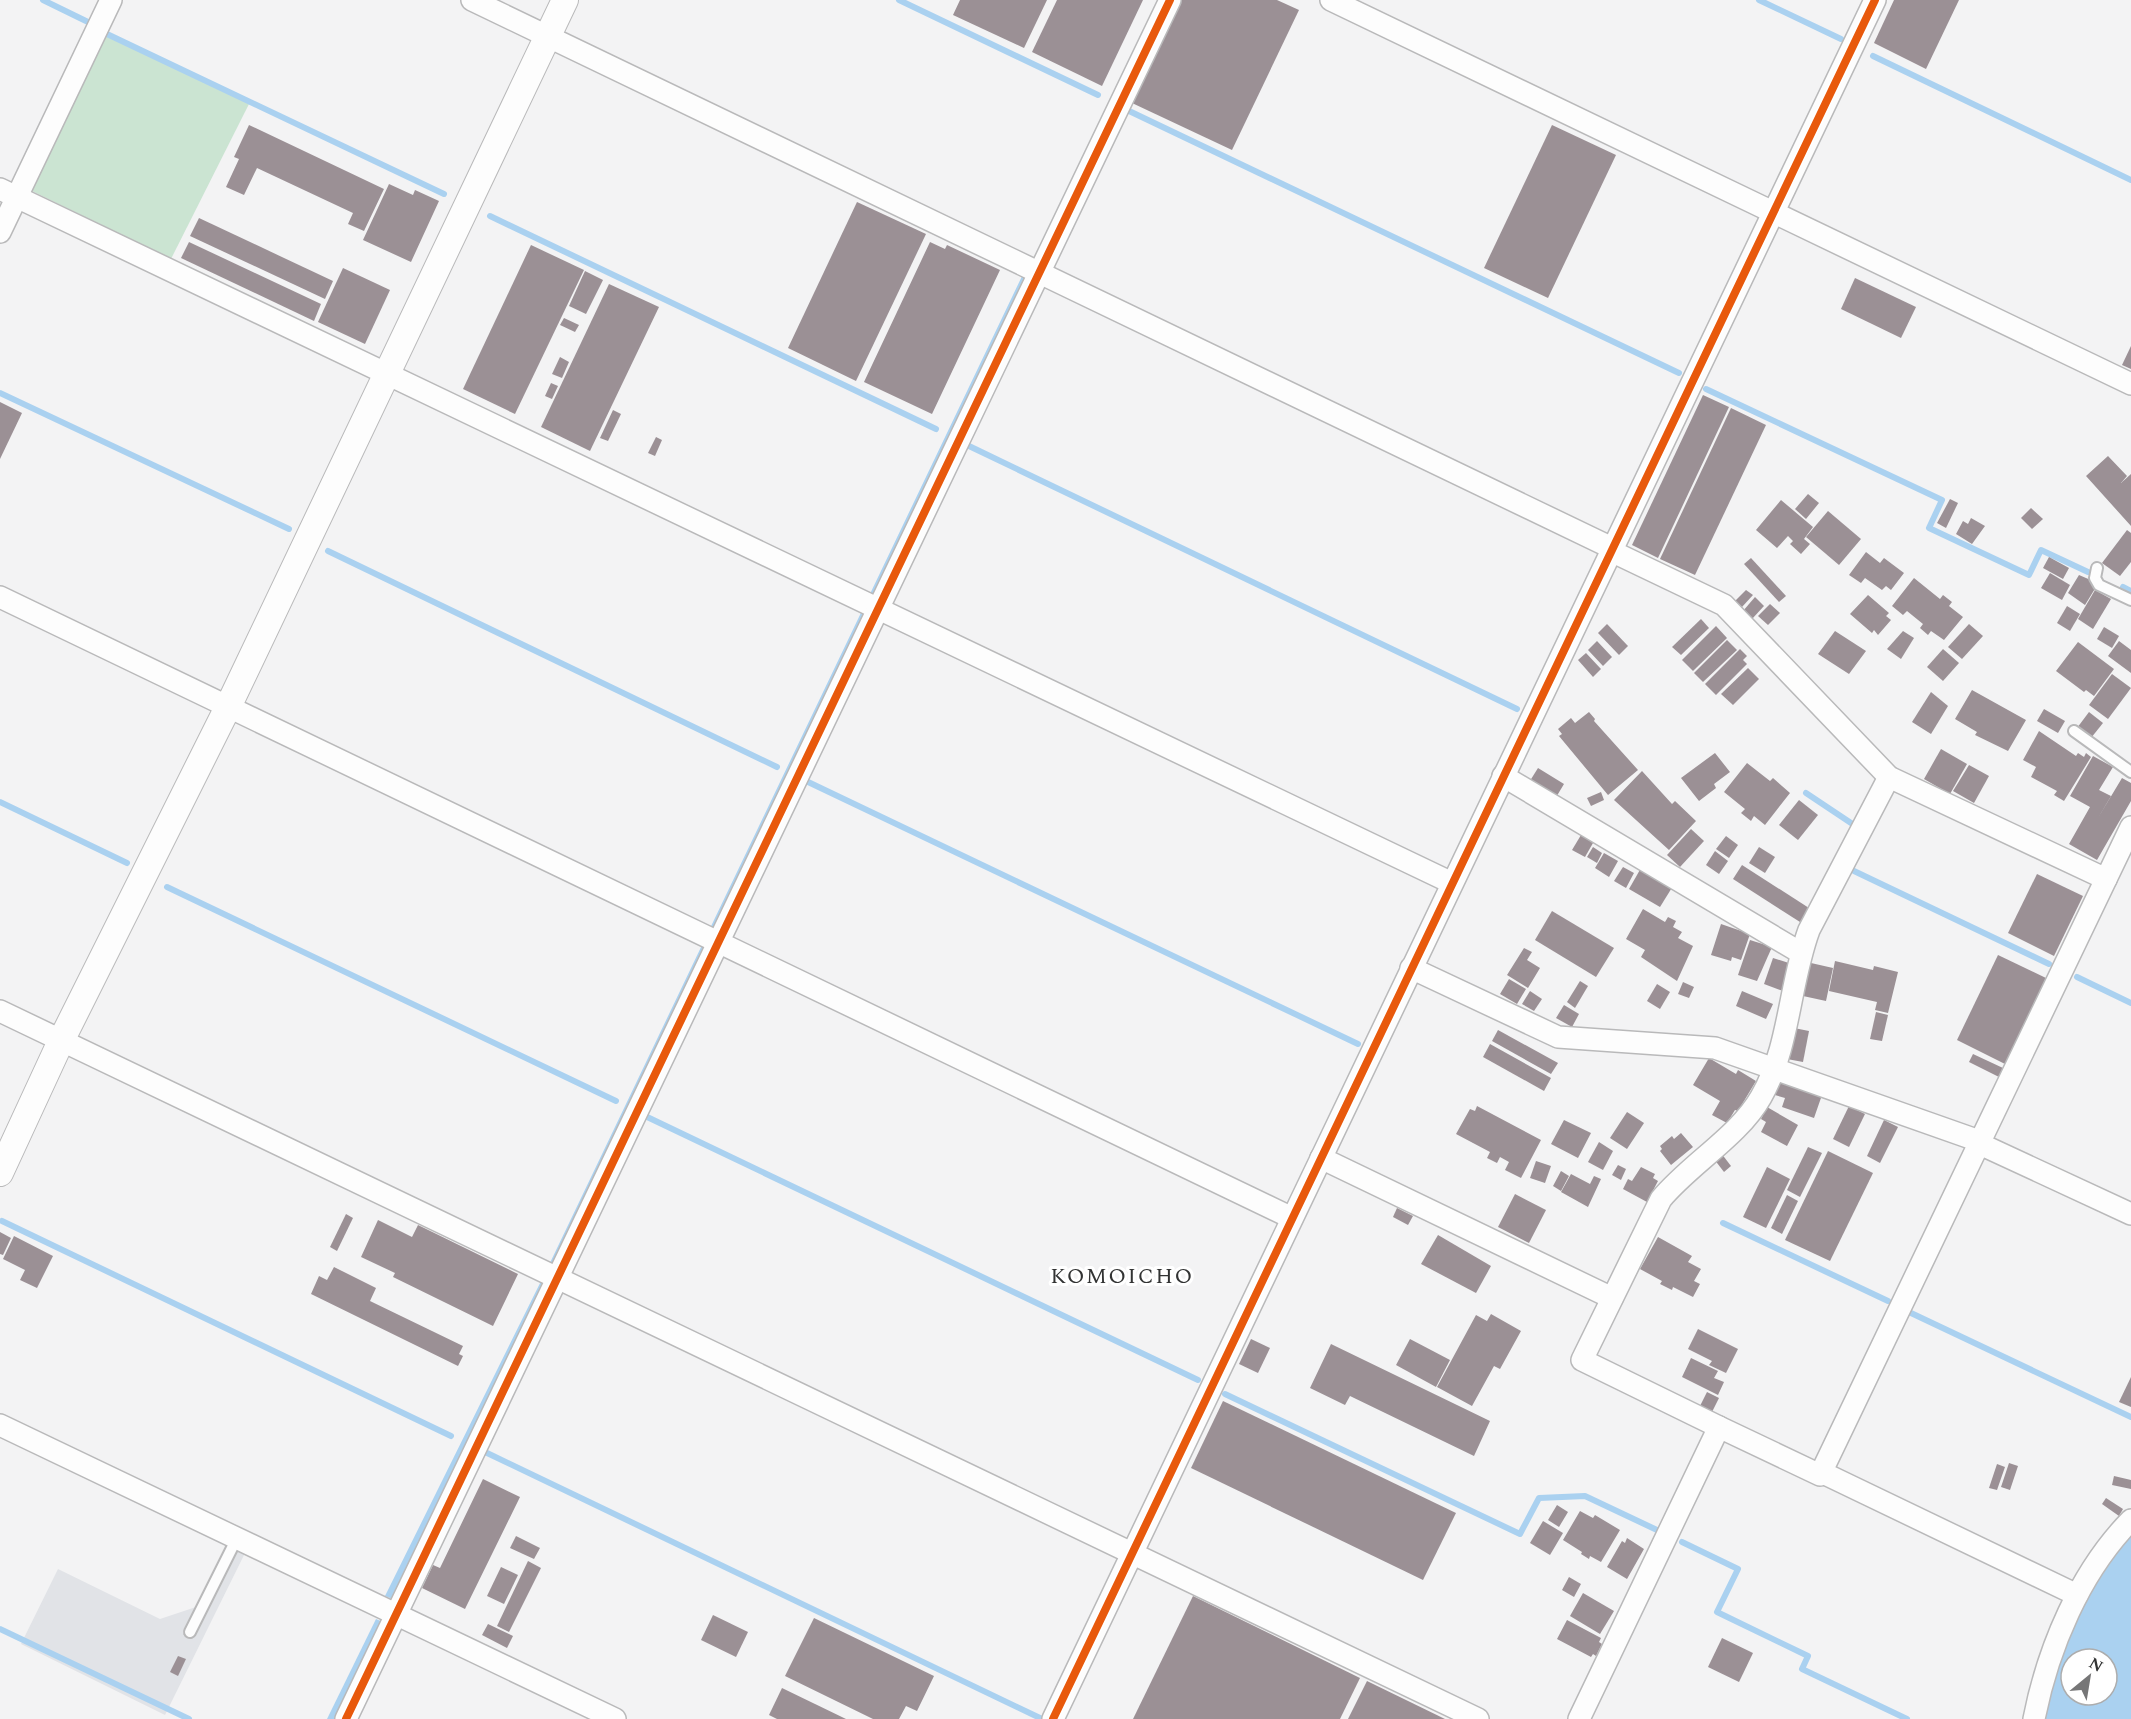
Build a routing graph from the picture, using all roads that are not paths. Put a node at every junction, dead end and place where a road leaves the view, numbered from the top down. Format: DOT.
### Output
graph roads {
  1 [pos="111,0"];
  2 [pos="472,0"];
  3 [pos="565,0"];
  4 [pos="1170,0"];
  5 [pos="1331,0"];
  6 [pos="1875,0"];
  7 [pos="547,36"];
  8 [pos="8,193"];
  9 [pos="1773,212"];
  10 [pos="0,232"];
  11 [pos="1040,273"];
  12 [pos="387,374"];
  13 [pos="2131,384"];
  14 [pos="1612,549"];
  15 [pos="2097,568"];
  16 [pos="0,597"];
  17 [pos="2131,600"];
  18 [pos="872,606"];
  19 [pos="228,707"];
  20 [pos="2074,731"];
  21 [pos="2131,772"];
  22 [pos="1503,776"];
  23 [pos="1889,777"];
  24 [pos="2131,827"];
  25 [pos="2106,879"];
  26 [pos="1452,883"];
  27 [pos="712,941"];
  28 [pos="1801,953"];
  29 [pos="1411,968"];
  30 [pos="0,1011"];
  31 [pos="61,1041"];
  32 [pos="1775,1069"];
  33 [pos="1981,1143"];
  34 [pos="1321,1158"];
  35 [pos="0,1173"];
  36 [pos="2131,1214"];
  37 [pos="1292,1218"];
  38 [pos="551,1276"];
  39 [pos="1612,1298"];
  40 [pos="0,1425"];
  41 [pos="1719,1427"];
  42 [pos="1821,1472"];
  43 [pos="2131,1520"];
  44 [pos="237,1538"];
  45 [pos="1132,1554"];
  46 [pos="2077,1595"];
  47 [pos="396,1615"];
  48 [pos="190,1632"];
  49 [pos="346,1719"];
  50 [pos="615,1719"];
  51 [pos="1053,1719"];
  52 [pos="1478,1719"];
  53 [pos="1579,1719"];
  54 [pos="2034,1719"];
  1 -- 8 [label="street"];
  2 -- 7 [label="street"];
  3 -- 7 [label="street"];
  4 -- 11 [label="street"];
  5 -- 9 [label="street"];
  6 -- 9 [label="street"];
  7 -- 11 [label="street"];
  7 -- 12 [label="street"];
  8 -- 10 [label="street"];
  8 -- 12 [label="street"];
  9 -- 13 [label="street"];
  9 -- 14 [label="street"];
  11 -- 14 [label="street"];
  11 -- 18 [label="street"];
  12 -- 18 [label="street"];
  12 -- 19 [label="street"];
  14 -- 22 [label="street"];
  14 -- 23 [label="street"];
  15 -- 17 [label="lane"];
  16 -- 19 [label="street"];
  18 -- 26 [label="street"];
  18 -- 27 [label="street"];
  19 -- 27 [label="street"];
  19 -- 31 [label="street"];
  20 -- 21 [label="lane"];
  22 -- 26 [label="street"];
  22 -- 28 [label="street"];
  23 -- 25 [label="street"];
  23 -- 28 [label="street"];
  24 -- 25 [label="street"];
  25 -- 33 [label="street"];
  26 -- 29 [label="street"];
  27 -- 37 [label="street"];
  27 -- 38 [label="street"];
  28 -- 32 [label="street"];
  29 -- 32 [label="street"];
  29 -- 34 [label="street"];
  30 -- 31 [label="street"];
  31 -- 35 [label="street"];
  31 -- 38 [label="street"];
  32 -- 33 [label="street"];
  32 -- 39 [label="street"];
  33 -- 36 [label="street"];
  33 -- 42 [label="street"];
  34 -- 37 [label="street"];
  34 -- 39 [label="street"];
  37 -- 45 [label="street"];
  38 -- 45 [label="street"];
  38 -- 47 [label="street"];
  39 -- 41 [label="street"];
  40 -- 44 [label="street"];
  41 -- 42 [label="street"];
  41 -- 53 [label="street"];
  42 -- 46 [label="street"];
  43 -- 46 [label="street"];
  44 -- 47 [label="street"];
  44 -- 48 [label="lane"];
  45 -- 51 [label="street"];
  45 -- 52 [label="street"];
  46 -- 54 [label="street"];
  47 -- 49 [label="street"];
  47 -- 50 [label="street"];
}
